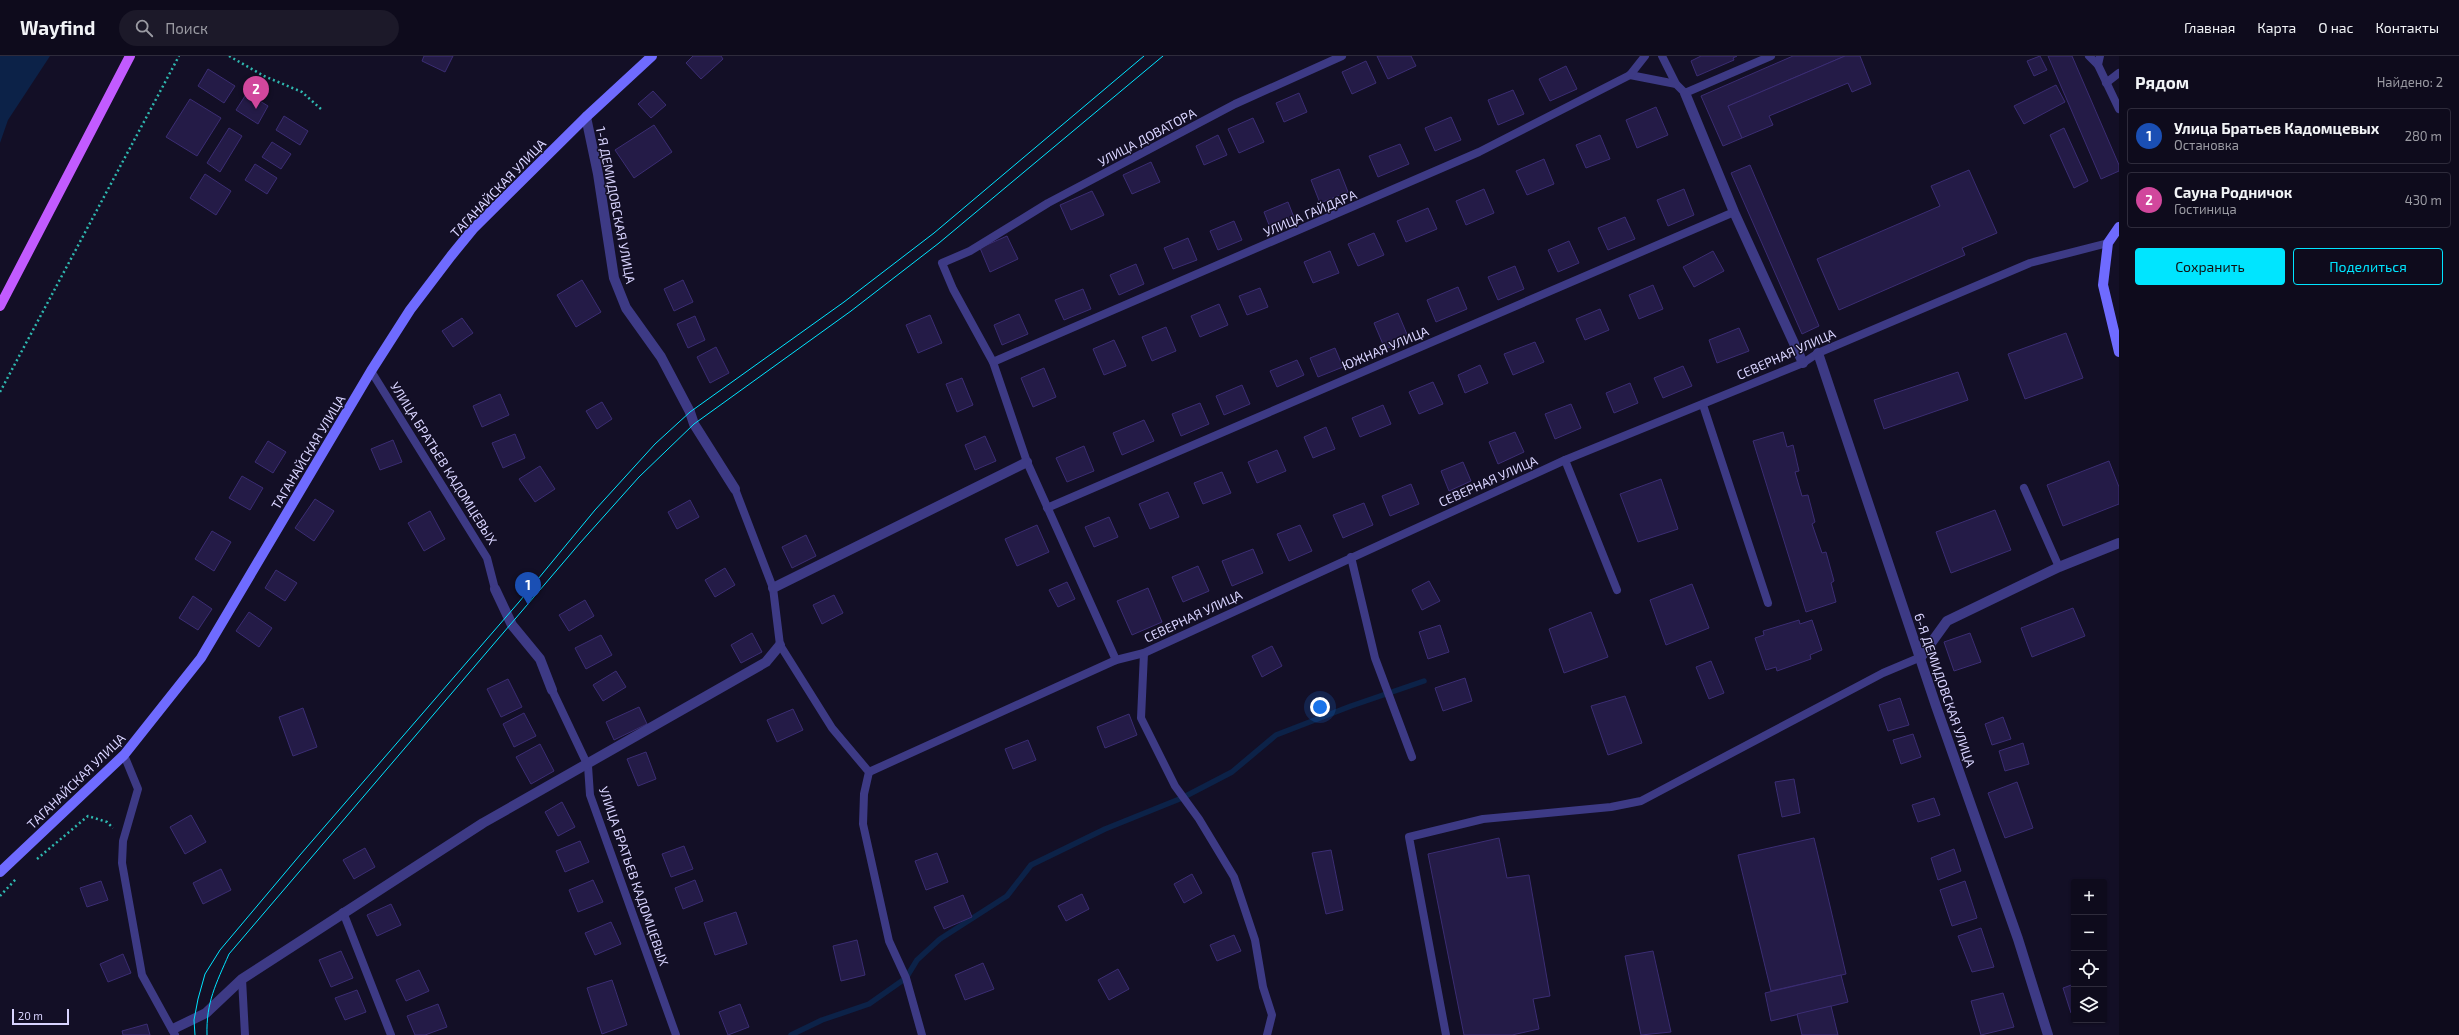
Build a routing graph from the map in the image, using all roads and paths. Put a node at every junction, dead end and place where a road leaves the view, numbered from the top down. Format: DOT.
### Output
graph roads {
  1 [pos="130,56"];
  2 [pos="179,56"];
  3 [pos="229,56"];
  4 [pos="652,56"];
  5 [pos="1342,56"];
  6 [pos="1645,56"];
  7 [pos="1662,56"];
  8 [pos="1771,56"];
  9 [pos="2089,56"];
  10 [pos="2100,56"];
  11 [pos="2098,65"];
  12 [pos="2119,73"];
  13 [pos="1630,75"];
  14 [pos="2106,83"];
  15 [pos="1676,84"];
  16 [pos="1685,93"];
  17 [pos="2119,109"];
  18 [pos="322,110"];
  19 [pos="586,117"];
  20 [pos="1734,212"];
  21 [pos="2119,227"];
  22 [pos="2108,243"];
  23 [pos="0,306"];
  24 [pos="2119,352"];
  25 [pos="1818,353"];
  26 [pos="994,362"];
  27 [pos="1804,363"];
  28 [pos="372,371"];
  29 [pos="0,392"];
  30 [pos="1703,404"];
  31 [pos="1565,460"];
  32 [pos="1027,462"];
  33 [pos="2024,488"];
  34 [pos="735,489"];
  35 [pos="1047,508"];
  36 [pos="2119,543"];
  37 [pos="1351,557"];
  38 [pos="2059,567"];
  39 [pos="773,588"];
  40 [pos="495,589"];
  41 [pos="1618,590"];
  42 [pos="1768,603"];
  43 [pos="780,645"];
  44 [pos="1144,653"];
  45 [pos="1921,657"];
  46 [pos="1116,660"];
  47 [pos="552,690"];
  48 [pos="124,755"];
  49 [pos="1412,757"];
  50 [pos="588,766"];
  51 [pos="869,772"];
  52 [pos="124,841"];
  53 [pos="36,860"];
  54 [pos="0,872"];
  55 [pos="19,876"];
  56 [pos="0,896"];
  57 [pos="343,912"];
  58 [pos="242,979"];
  59 [pos="174,1032"];
  60 [pos="245,1035"];
  61 [pos="391,1035"];
  62 [pos="676,1035"];
  63 [pos="922,1035"];
  64 [pos="1267,1035"];
  65 [pos="1446,1035"];
  66 [pos="2048,1035"];
  1 -- 23 [label="main road"];
  2 -- 29 [label="path"];
  3 -- 18 [label="path"];
  4 -- 19 [label="main road, ТАГАНАЙСКАЯ УЛИЦА"];
  5 -- 26 [label="lane, УЛИЦА ДОВАТОРА"];
  6 -- 13 [label="lane"];
  7 -- 15 [label="lane"];
  8 -- 16 [label="lane"];
  9 -- 11 [label="lane"];
  10 -- 11 [label="lane"];
  11 -- 14 [label="lane"];
  12 -- 14 [label="lane"];
  13 -- 15 [label="lane"];
  13 -- 26 [label="lane, УЛИЦА ГАЙДАРА"];
  14 -- 17 [label="lane"];
  15 -- 16 [label="lane"];
  16 -- 20 [label="street"];
  19 -- 28 [label="main road, ТАГАНАЙСКАЯ УЛИЦА"];
  19 -- 34 [label="street, 1-Я ДЕМИДОВСКАЯ УЛИЦА"];
  20 -- 27 [label="street"];
  20 -- 35 [label="lane, ЮЖНАЯ УЛИЦА"];
  21 -- 22 [label="main road"];
  22 -- 24 [label="main road"];
  22 -- 25 [label="lane, СЕВЕРНАЯ УЛИЦА"];
  25 -- 27 [label="lane, СЕВЕРНАЯ УЛИЦА"];
  25 -- 45 [label="street, 6-Я ДЕМИДОВСКАЯ УЛИЦА"];
  26 -- 32 [label="lane"];
  27 -- 30 [label="lane, СЕВЕРНАЯ УЛИЦА"];
  28 -- 40 [label="lane, УЛИЦА БРАТЬЕВ КАДОМЦЕВЫХ"];
  28 -- 48 [label="main road, ТАГАНАЙСКАЯ УЛИЦА"];
  30 -- 31 [label="lane, СЕВЕРНАЯ УЛИЦА"];
  30 -- 42 [label="lane"];
  31 -- 37 [label="lane, СЕВЕРНАЯ УЛИЦА"];
  31 -- 41 [label="lane"];
  32 -- 35 [label="lane"];
  32 -- 39 [label="street"];
  33 -- 38 [label="lane"];
  34 -- 39 [label="lane, 1-Я ДЕМИДОВСКАЯ УЛИЦА"];
  35 -- 46 [label="lane"];
  36 -- 38 [label="street"];
  37 -- 44 [label="lane, СЕВЕРНАЯ УЛИЦА"];
  37 -- 49 [label="lane"];
  38 -- 45 [label="street"];
  39 -- 43 [label="lane, 1-Я ДЕМИДОВСКАЯ УЛИЦА"];
  40 -- 47 [label="street, УЛИЦА БРАТЬЕВ КАДОМЦЕВЫХ"];
  43 -- 50 [label="street"];
  43 -- 51 [label="lane, 1-Я ДЕМИДОВСКАЯ УЛИЦА"];
  44 -- 46 [label="lane, СЕВЕРНАЯ УЛИЦА"];
  44 -- 64 [label="lane"];
  45 -- 65 [label="lane"];
  45 -- 66 [label="street, 6-Я ДЕМИДОВСКАЯ УЛИЦА"];
  46 -- 51 [label="lane, СЕВЕРНАЯ УЛИЦА"];
  47 -- 50 [label="lane, УЛИЦА БРАТЬЕВ КАДОМЦЕВЫХ"];
  48 -- 52 [label="lane"];
  48 -- 54 [label="main road, ТАГАНАЙСКАЯ УЛИЦА"];
  50 -- 57 [label="street"];
  50 -- 62 [label="lane, УЛИЦА БРАТЬЕВ КАДОМЦЕВЫХ"];
  51 -- 63 [label="lane"];
  52 -- 53 [label="path"];
  52 -- 59 [label="lane"];
  55 -- 56 [label="path"];
  57 -- 58 [label="street"];
  57 -- 61 [label="lane"];
  58 -- 59 [label="street"];
  58 -- 60 [label="lane"];
}
